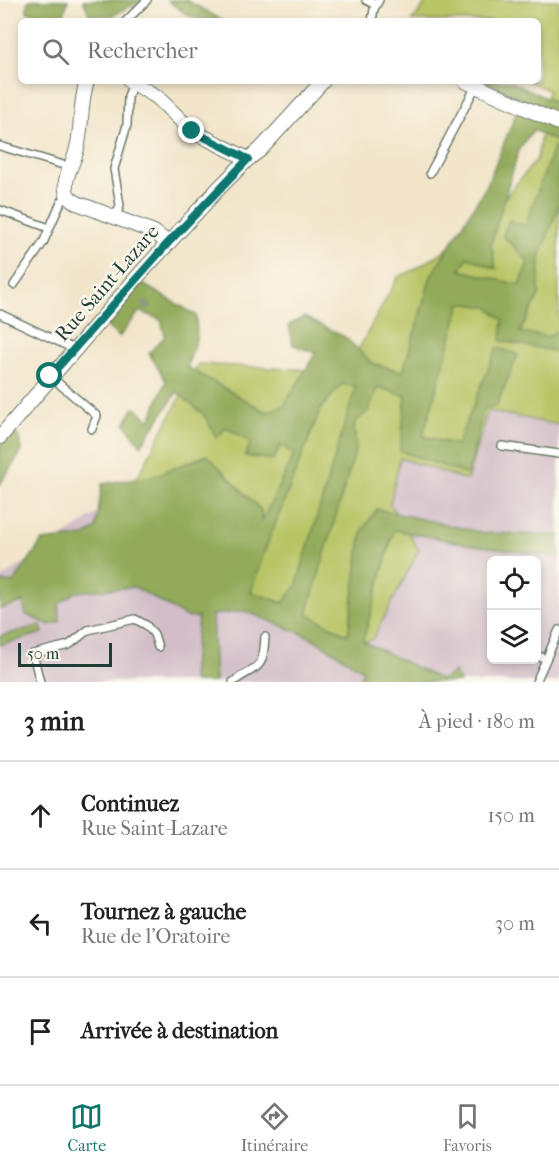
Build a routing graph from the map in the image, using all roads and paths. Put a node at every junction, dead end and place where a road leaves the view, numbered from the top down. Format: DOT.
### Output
graph roads {
  1 [pos="147,0"];
  2 [pos="366,0"];
  3 [pos="377,3"];
  4 [pos="129,18"];
  5 [pos="373,18"];
  6 [pos="86,84"];
  7 [pos="131,84"];
  8 [pos="135,84"];
  9 [pos="320,84"];
  10 [pos="470,84"];
  11 [pos="472,84"];
  12 [pos="559,123"];
  13 [pos="0,146"];
  14 [pos="248,159"];
  15 [pos="70,167"];
  16 [pos="430,173"];
  17 [pos="68,195"];
  18 [pos="0,210"];
  19 [pos="116,217"];
  20 [pos="49,228"];
  21 [pos="168,243"];
  22 [pos="14,285"];
  23 [pos="0,314"];
  24 [pos="74,349"];
  25 [pos="50,376"];
  26 [pos="92,429"];
  27 [pos="0,437"];
  28 [pos="502,446"];
  29 [pos="559,454"];
  30 [pos="559,630"];
  31 [pos="265,637"];
  32 [pos="158,647"];
  33 [pos="541,657"];
  34 [pos="546,659"];
  35 [pos="40,682"];
  36 [pos="233,682"];
  37 [pos="536,682"];
  1 -- 4 [label="lane"];
  2 -- 3 [label="lane"];
  3 -- 5 [label="lane"];
  6 -- 15 [label="street"];
  7 -- 19 [label="lane"];
  8 -- 14 [label="street"];
  9 -- 14 [label="street, Rue Saint-Lazare"];
  10 -- 16 [label="lane"];
  11 -- 12 [label="street"];
  13 -- 15 [label="lane"];
  14 -- 21 [label="street, Rue Saint-Lazare"];
  15 -- 17 [label="street"];
  17 -- 19 [label="street"];
  17 -- 20 [label="lane"];
  18 -- 20 [label="lane"];
  19 -- 21 [label="street"];
  20 -- 22 [label="lane"];
  21 -- 24 [label="street, Rue Saint-Lazare"];
  23 -- 24 [label="lane"];
  24 -- 25 [label="street, Rue Saint-Lazare"];
  25 -- 26 [label="lane"];
  25 -- 27 [label="street, Rue Saint-Lazare"];
  28 -- 29 [label="lane"];
  30 -- 34 [label="lane"];
  31 -- 36 [label="lane"];
  32 -- 35 [label="lane"];
  33 -- 34 [label="lane"];
  34 -- 37 [label="lane"];
}
